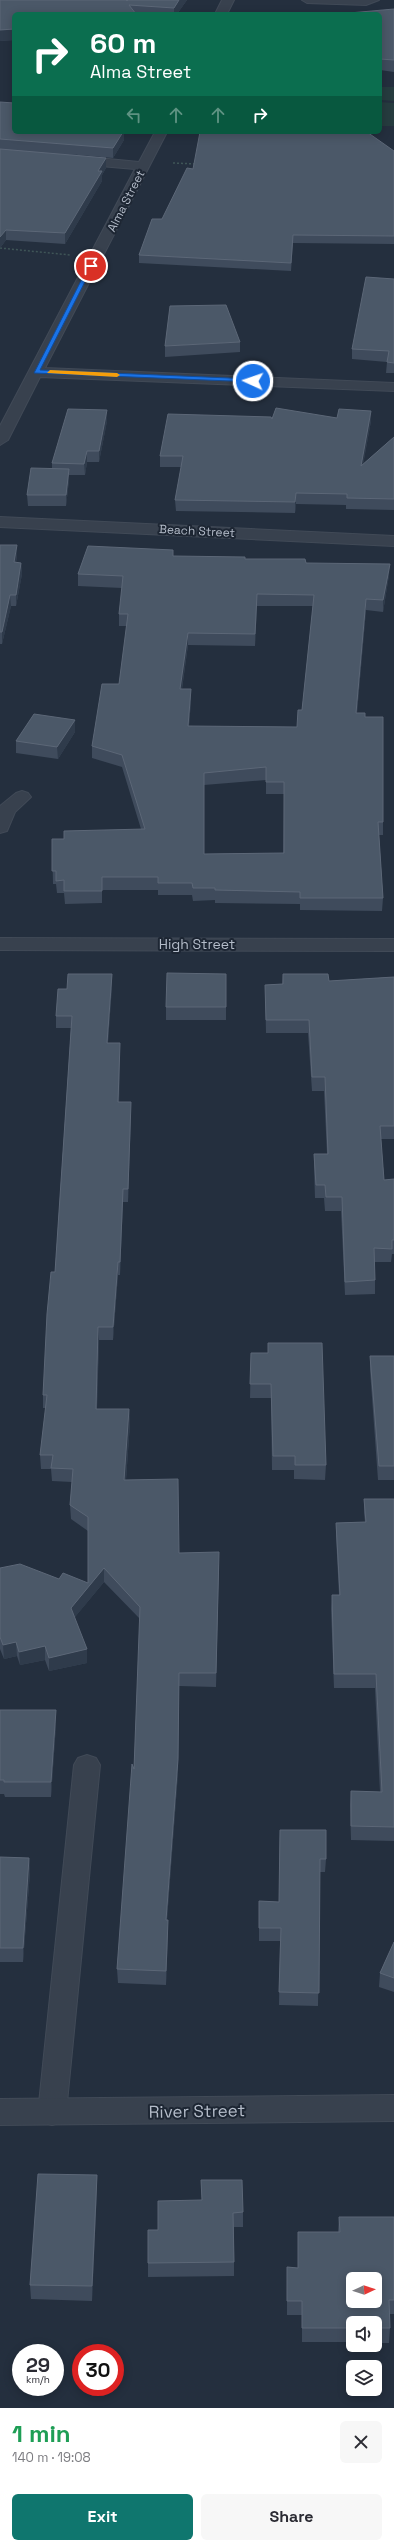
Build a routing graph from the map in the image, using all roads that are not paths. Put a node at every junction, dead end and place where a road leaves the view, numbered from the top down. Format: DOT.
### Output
graph roads {
  1 [pos="228,0"];
  2 [pos="307,0"];
  3 [pos="374,0"];
  4 [pos="222,12"];
  5 [pos="160,134"];
  6 [pos="64,159"];
  7 [pos="145,164"];
  8 [pos="36,372"];
  9 [pos="393,391"];
  10 [pos="0,440"];
  11 [pos="0,522"];
  12 [pos="394,541"];
  13 [pos="22,797"];
  14 [pos="0,826"];
  15 [pos="0,944"];
  16 [pos="394,945"];
  17 [pos="88,1765"];
  18 [pos="394,2108"];
  19 [pos="0,2112"];
  20 [pos="52,2113"];
  1 -- 4 [label="street"];
  2 -- 3 [label="lane"];
  5 -- 7 [label="street, Alma Street"];
  6 -- 7 [label="street"];
  7 -- 8 [label="street, Alma Street"];
  8 -- 9 [label="street"];
  8 -- 10 [label="street, Alma Street"];
  11 -- 12 [label="street, Beach Street"];
  13 -- 14 [label="street"];
  15 -- 16 [label="street, High Street"];
  17 -- 20 [label="lane"];
  18 -- 20 [label="street, River Street"];
  19 -- 20 [label="street, River Street"];
}
